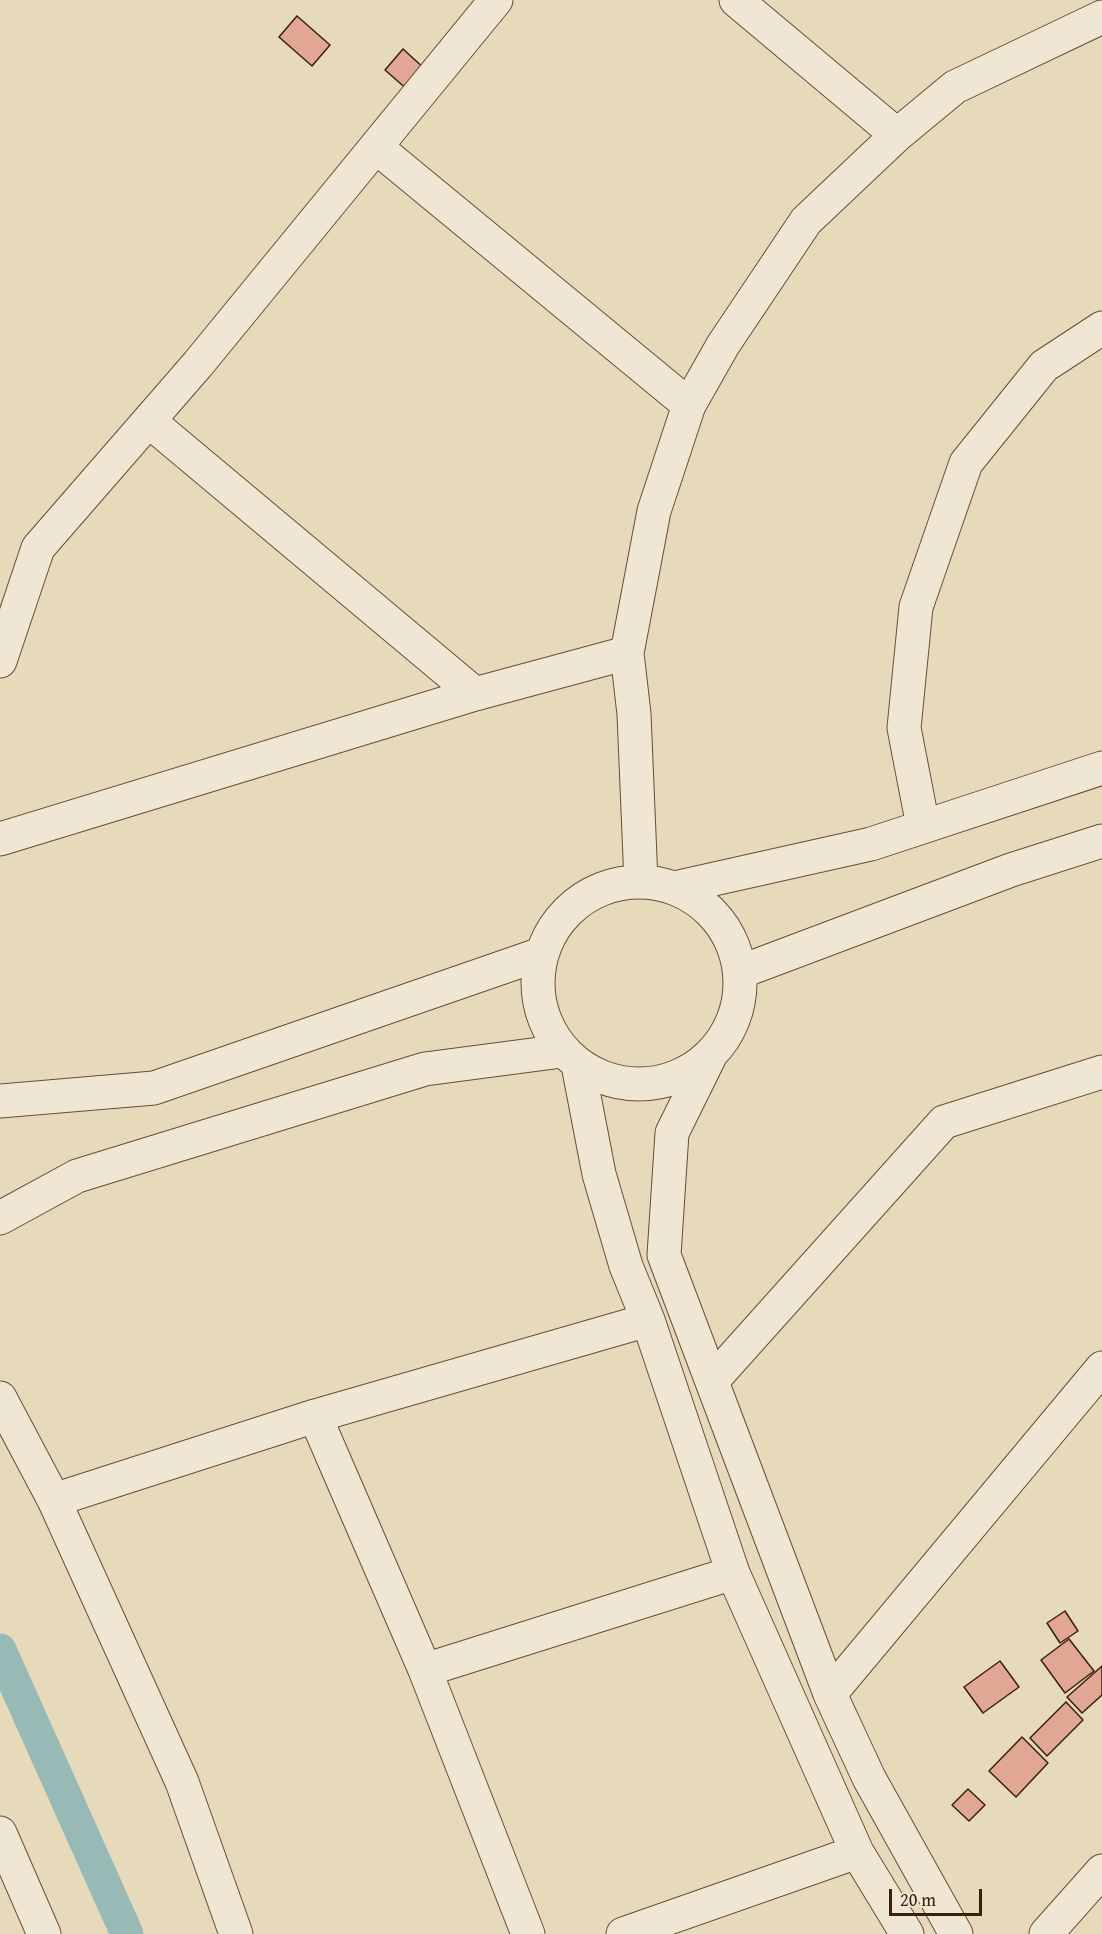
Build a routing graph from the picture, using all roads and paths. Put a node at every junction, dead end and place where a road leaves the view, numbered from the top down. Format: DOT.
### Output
graph roads {
  1 [pos="495,0"];
  2 [pos="736,0"];
  3 [pos="1102,17"];
  4 [pos="897,135"];
  5 [pos="376,147"];
  6 [pos="1102,328"];
  7 [pos="689,405"];
  8 [pos="149,421"];
  9 [pos="627,653"];
  10 [pos="0,661"];
  11 [pos="475,694"];
  12 [pos="1102,768"];
  13 [pos="923,826"];
  14 [pos="0,839"];
  15 [pos="1102,841"];
  16 [pos="641,882"];
  17 [pos="674,888"];
  18 [pos="542,954"];
  19 [pos="740,972"];
  20 [pos="711,1054"];
  21 [pos="570,1058"];
  22 [pos="1102,1072"];
  23 [pos="0,1101"];
  24 [pos="0,1218"];
  25 [pos="648,1320"];
  26 [pos="1102,1368"];
  27 [pos="712,1381"];
  28 [pos="0,1398"];
  29 [pos="315,1416"];
  30 [pos="54,1500"];
  31 [pos="733,1573"];
  32 [pos="425,1670"];
  33 [pos="830,1694"];
  34 [pos="0,1833"];
  35 [pos="857,1852"];
  36 [pos="1102,1871"];
  37 [pos="44,1934"];
  38 [pos="236,1934"];
  39 [pos="528,1934"];
  40 [pos="623,1934"];
  41 [pos="907,1934"];
  42 [pos="956,1934"];
  43 [pos="1046,1934"];
  1 -- 5 [label="street"];
  2 -- 4 [label="street"];
  3 -- 4 [label="street"];
  4 -- 7 [label="street"];
  5 -- 7 [label="street"];
  5 -- 8 [label="street"];
  6 -- 13 [label="street"];
  7 -- 9 [label="street"];
  8 -- 10 [label="street"];
  8 -- 11 [label="street"];
  9 -- 11 [label="street"];
  9 -- 16 [label="street"];
  11 -- 14 [label="street"];
  12 -- 13 [label="street"];
  13 -- 17 [label="street"];
  15 -- 19 [label="street"];
  16 -- 17 [label="street"];
  16 -- 18 [label="street"];
  17 -- 19 [label="street"];
  18 -- 21 [label="street"];
  18 -- 23 [label="street"];
  19 -- 20 [label="street"];
  20 -- 21 [label="street"];
  20 -- 27 [label="street"];
  21 -- 24 [label="street"];
  21 -- 25 [label="street"];
  22 -- 27 [label="street"];
  25 -- 29 [label="street"];
  25 -- 31 [label="street"];
  26 -- 33 [label="street"];
  27 -- 33 [label="street"];
  28 -- 30 [label="street"];
  29 -- 30 [label="street"];
  29 -- 32 [label="street"];
  30 -- 38 [label="street"];
  31 -- 32 [label="street"];
  31 -- 35 [label="street"];
  32 -- 39 [label="street"];
  33 -- 42 [label="street"];
  34 -- 37 [label="street"];
  35 -- 40 [label="street"];
  35 -- 41 [label="street"];
  36 -- 43 [label="street"];
}
